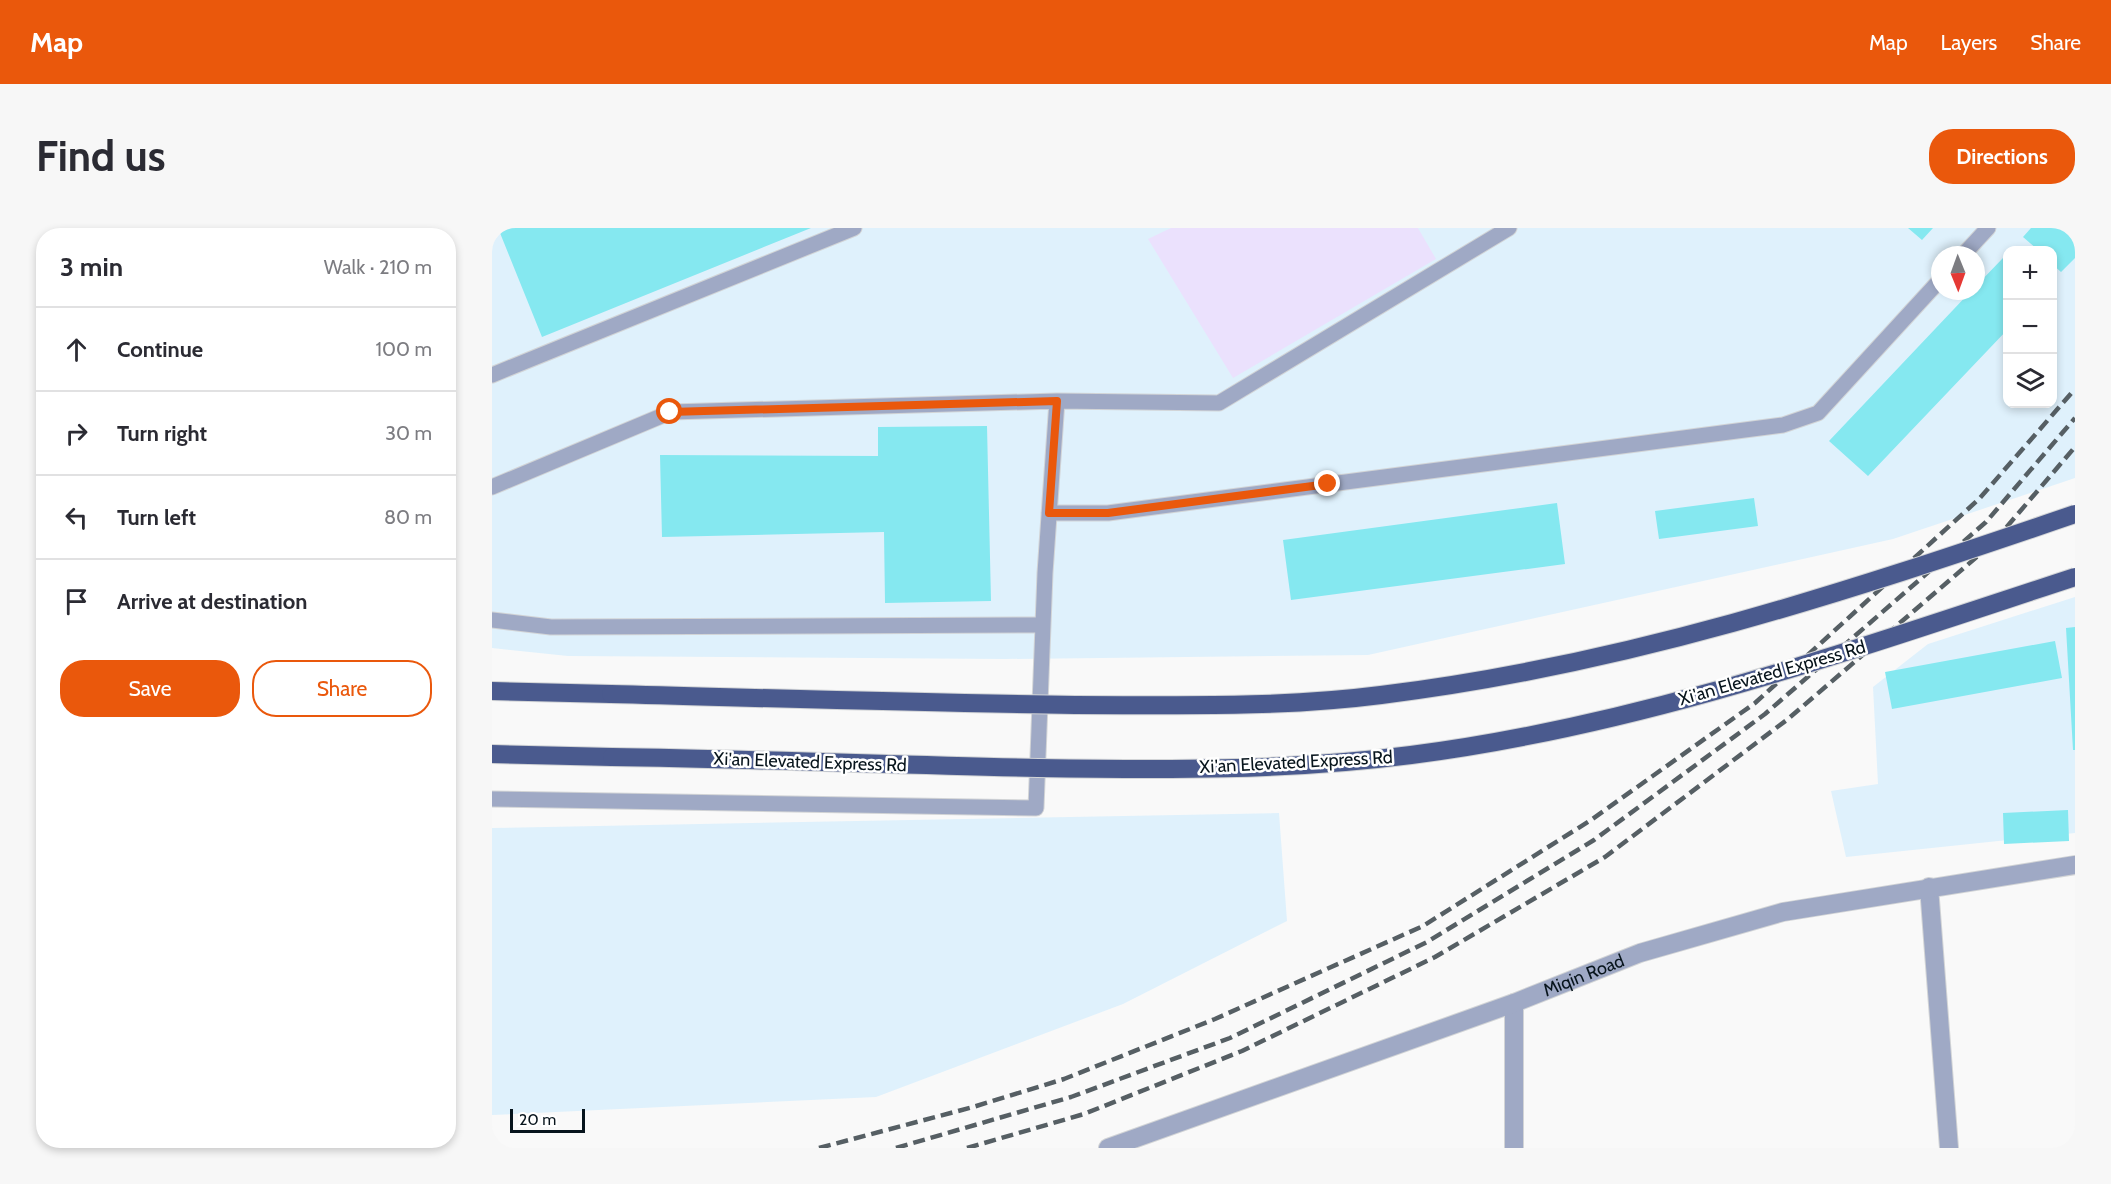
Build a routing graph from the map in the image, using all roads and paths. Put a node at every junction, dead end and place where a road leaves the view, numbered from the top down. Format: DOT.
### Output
graph roads {
  1 [pos="854,228"];
  2 [pos="1509,228"];
  3 [pos="1988,228"];
  4 [pos="1971,246"];
  5 [pos="1931,290"];
  6 [pos="492,375"];
  7 [pos="1057,401"];
  8 [pos="492,487"];
  9 [pos="1049,513"];
  10 [pos="2075,514"];
  11 [pos="2075,577"];
  12 [pos="492,620"];
  13 [pos="1043,625"];
  14 [pos="492,691"];
  15 [pos="492,754"];
  16 [pos="492,799"];
  17 [pos="2075,865"];
  18 [pos="1929,886"];
  19 [pos="1514,1003"];
  20 [pos="1108,1148"];
  21 [pos="1514,1148"];
  22 [pos="1949,1148"];
  1 -- 6 [label="lane"];
  2 -- 7 [label="lane"];
  3 -- 4 [label="lane"];
  5 -- 9 [label="lane"];
  7 -- 8 [label="lane"];
  7 -- 9 [label="lane"];
  9 -- 13 [label="lane"];
  10 -- 14 [label="highway, bridge"];
  11 -- 15 [label="highway, Xi'an Elevated Express Rd, bridge"];
  12 -- 13 [label="lane"];
  13 -- 16 [label="lane"];
  17 -- 18 [label="street, Miqin Road"];
  18 -- 19 [label="street, Miqin Road"];
  18 -- 22 [label="street"];
  19 -- 20 [label="street, Miqin Road"];
  19 -- 21 [label="street"];
}
